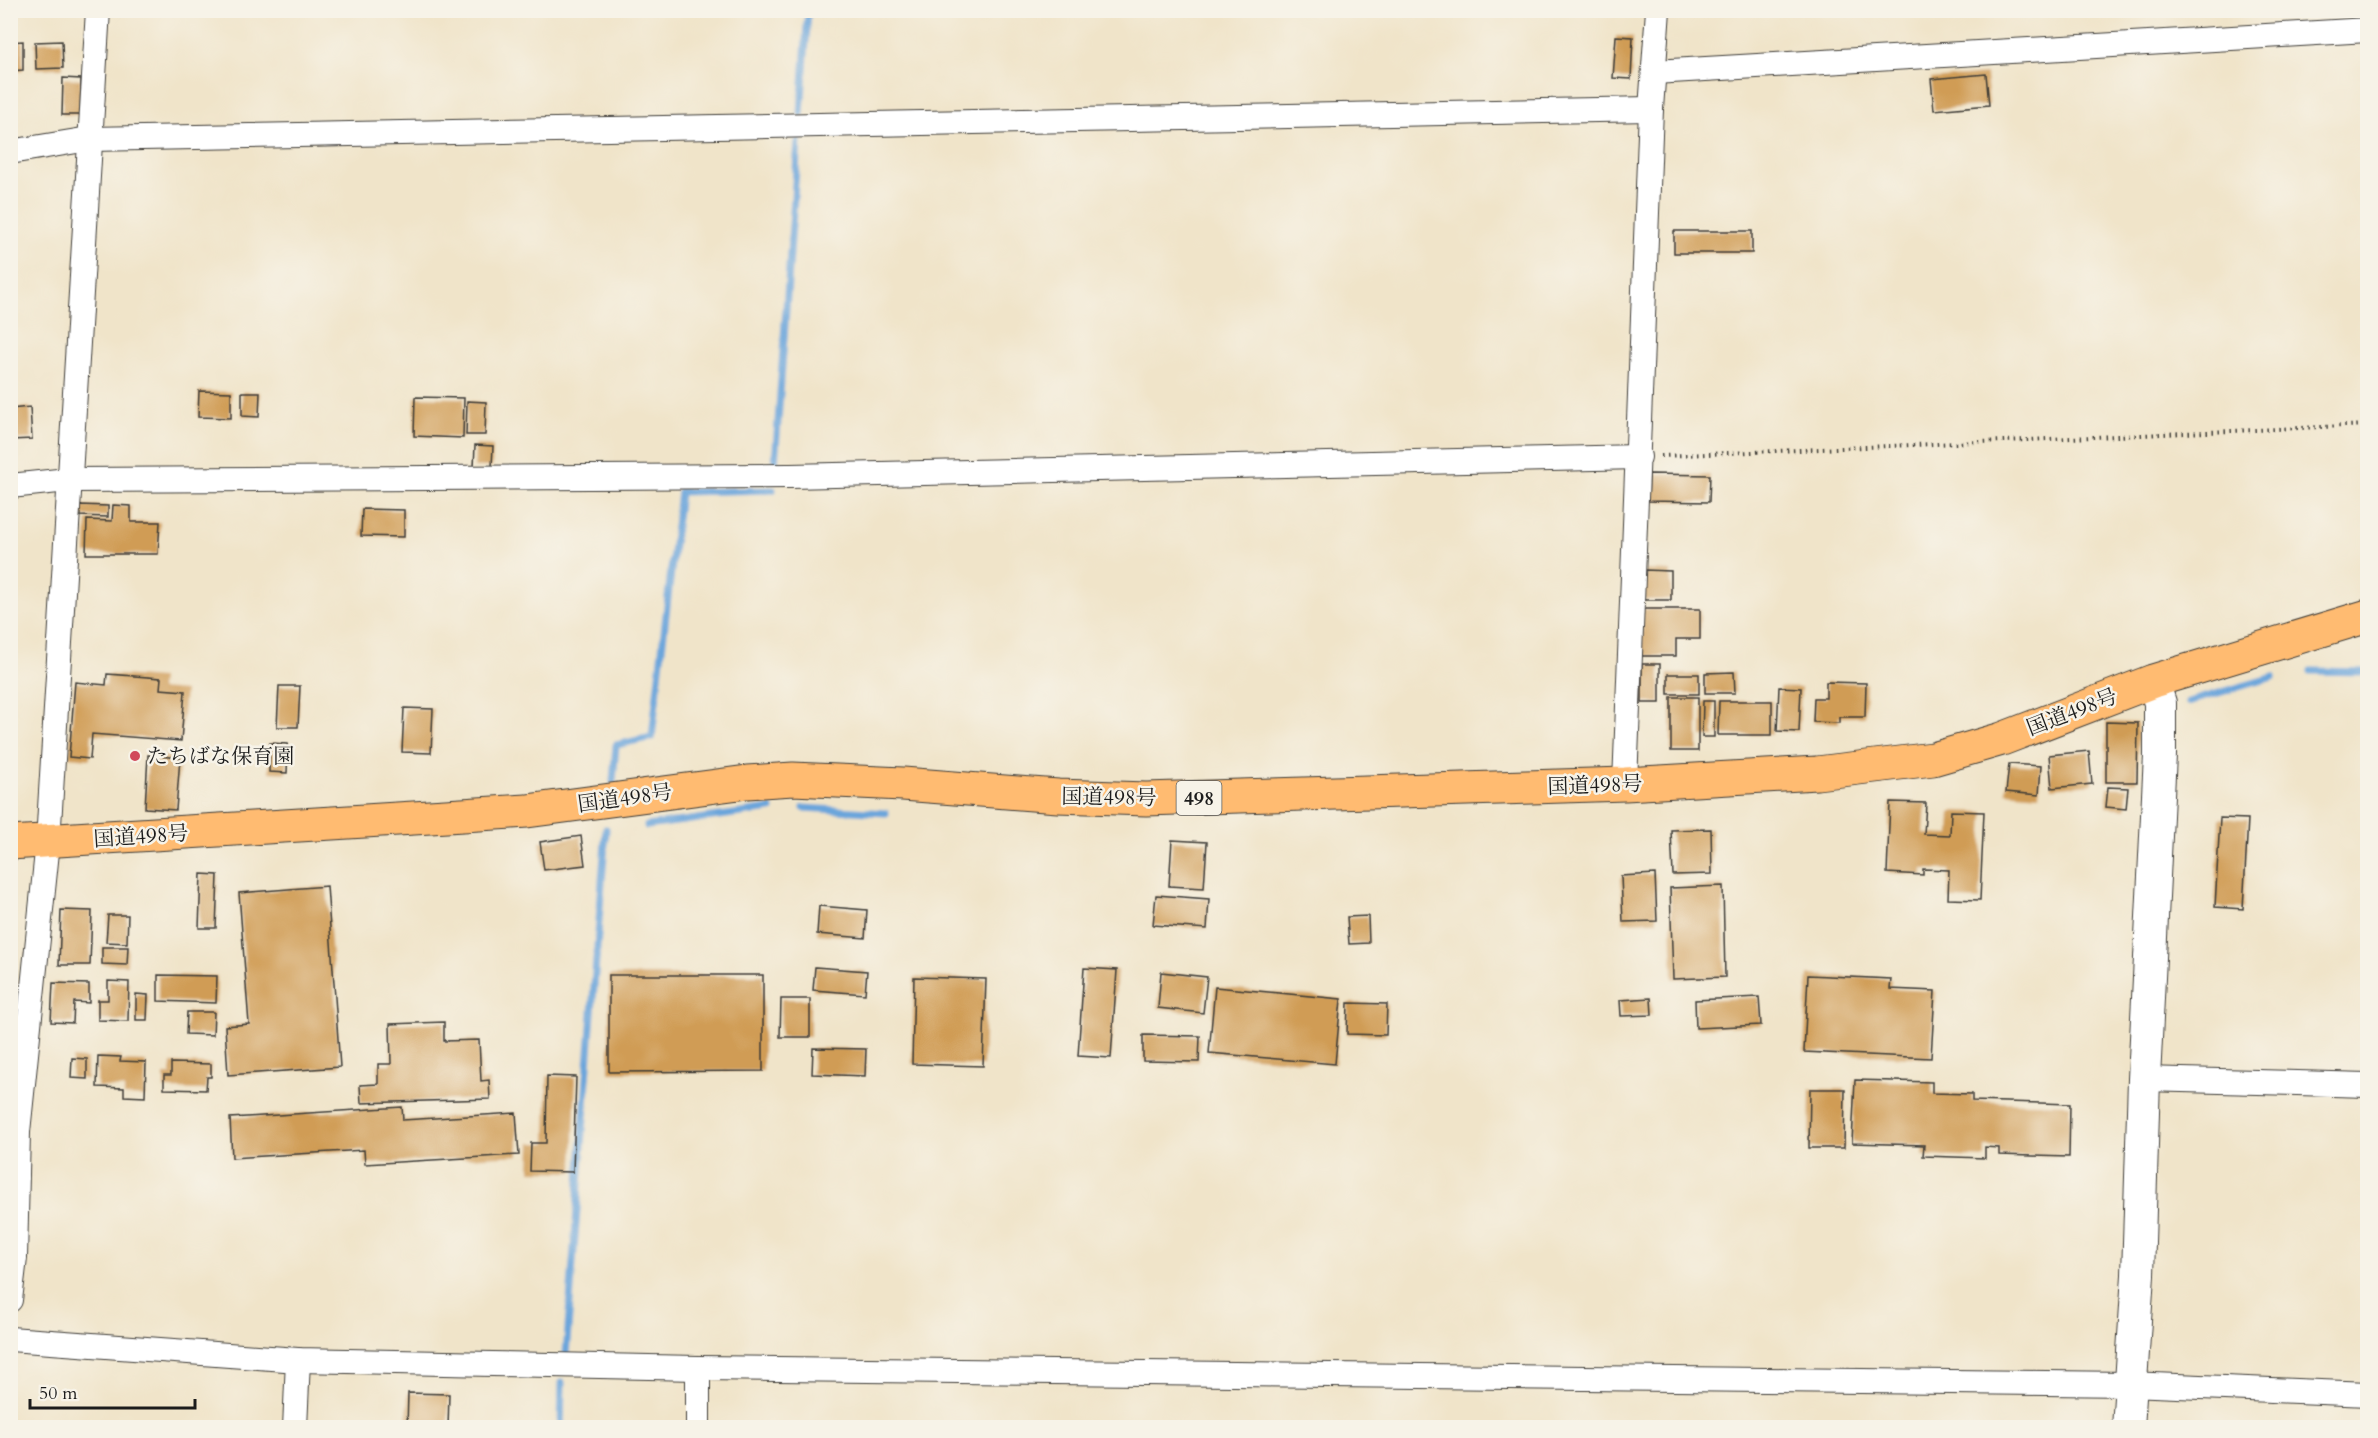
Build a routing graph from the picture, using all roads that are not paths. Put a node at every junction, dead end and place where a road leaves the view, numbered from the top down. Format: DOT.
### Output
graph roads {
  1 [pos="98,10"];
  2 [pos="1658,10"];
  3 [pos="2367,30"];
  4 [pos="1654,72"];
  5 [pos="1651,109"];
  6 [pos="89,139"];
  7 [pos="10,152"];
  8 [pos="1639,457"];
  9 [pos="68,480"];
  10 [pos="10,486"];
  11 [pos="2367,616"];
  12 [pos="2153,681"];
  13 [pos="1625,784"];
  14 [pos="48,842"];
  15 [pos="10,843"];
  16 [pos="2144,1079"];
  17 [pos="2367,1085"];
  18 [pos="10,1300"];
  19 [pos="10,1339"];
  20 [pos="298,1360"];
  21 [pos="698,1368"];
  22 [pos="2130,1384"];
  23 [pos="2367,1394"];
  24 [pos="295,1428"];
  25 [pos="698,1428"];
  26 [pos="2128,1428"];
  1 -- 6 [label="street"];
  2 -- 4 [label="street"];
  3 -- 4 [label="street"];
  4 -- 5 [label="street"];
  5 -- 6 [label="street"];
  5 -- 8 [label="street"];
  6 -- 7 [label="street"];
  6 -- 9 [label="street"];
  8 -- 9 [label="street"];
  8 -- 13 [label="street"];
  9 -- 10 [label="street"];
  9 -- 14 [label="street"];
  11 -- 12 [label="highway, 国道498号 / 498"];
  12 -- 13 [label="highway, 国道498号 / 498"];
  12 -- 16 [label="street"];
  13 -- 14 [label="highway, 国道498号 / 498"];
  14 -- 15 [label="highway, 国道498号 / 498"];
  14 -- 18 [label="street"];
  16 -- 17 [label="street"];
  16 -- 22 [label="street"];
  19 -- 20 [label="street"];
  20 -- 21 [label="street"];
  20 -- 24 [label="street"];
  21 -- 22 [label="street"];
  21 -- 25 [label="street"];
  22 -- 23 [label="street"];
  22 -- 26 [label="street"];
}
